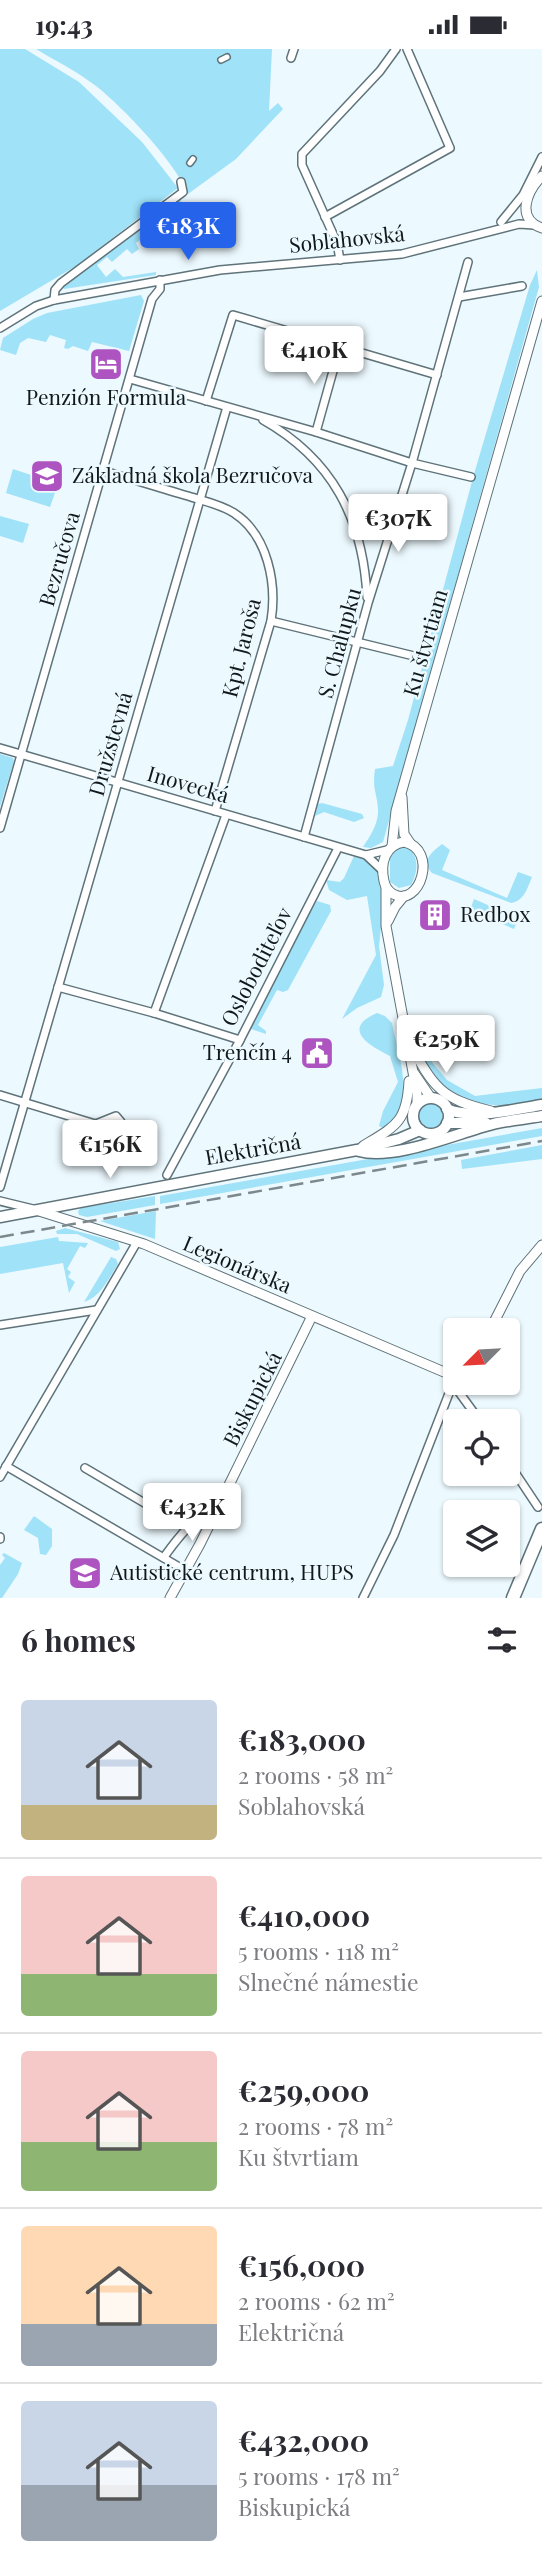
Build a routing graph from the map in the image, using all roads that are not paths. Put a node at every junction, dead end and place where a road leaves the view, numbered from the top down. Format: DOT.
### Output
graph roads {
  1 [pos="294,49"];
  2 [pos="396,49"];
  3 [pos="407,49"];
  4 [pos="291,58"];
  5 [pos="542,157"];
  6 [pos="542,176"];
  7 [pos="181,182"];
  8 [pos="524,199"];
  9 [pos="325,217"];
  10 [pos="539,228"];
  11 [pos="475,234"];
  12 [pos="340,260"];
  13 [pos="468,262"];
  14 [pos="160,280"];
  15 [pos="143,284"];
  16 [pos="522,286"];
  17 [pos="459,297"];
  18 [pos="152,299"];
  19 [pos="54,300"];
  20 [pos="542,301"];
  21 [pos="0,328"];
  22 [pos="340,347"];
  23 [pos="437,375"];
  24 [pos="130,379"];
  25 [pos="206,401"];
  26 [pos="227,407"];
  27 [pos="253,415"];
  28 [pos="316,432"];
  29 [pos="412,463"];
  30 [pos="104,471"];
  31 [pos="471,477"];
  32 [pos="201,500"];
  33 [pos="368,603"];
  34 [pos="271,621"];
  35 [pos="358,643"];
  36 [pos="418,657"];
  37 [pos="0,748"];
  38 [pos="22,754"];
  39 [pos="118,783"];
  40 [pos="401,793"];
  41 [pos="215,811"];
  42 [pos="226,814"];
  43 [pos="0,828"];
  44 [pos="304,837"];
  45 [pos="410,843"];
  46 [pos="338,848"];
  47 [pos="390,848"];
  48 [pos="366,855"];
  49 [pos="383,872"];
  50 [pos="386,888"];
  51 [pos="404,896"];
  52 [pos="386,926"];
  53 [pos="58,987"];
  54 [pos="154,1013"];
  55 [pos="406,1035"];
  56 [pos="240,1039"];
  57 [pos="410,1065"];
  58 [pos="0,1095"];
  59 [pos="431,1098"];
  60 [pos="25,1102"];
  61 [pos="417,1105"];
  62 [pos="542,1105"];
  63 [pos="447,1109"];
  64 [pos="492,1111"];
  65 [pos="542,1116"];
  66 [pos="413,1119"];
  67 [pos="96,1123"];
  68 [pos="447,1123"];
  69 [pos="495,1123"];
  70 [pos="420,1130"];
  71 [pos="388,1141"];
  72 [pos="357,1150"];
  73 [pos="167,1175"];
  74 [pos="0,1187"];
  75 [pos="0,1201"];
  76 [pos="86,1202"];
  77 [pos="39,1211"];
  78 [pos="0,1217"];
  79 [pos="87,1225"];
  80 [pos="137,1242"];
  81 [pos="542,1245"];
  82 [pos="96,1310"];
  83 [pos="312,1316"];
  84 [pos="496,1318"];
  85 [pos="0,1325"];
  86 [pos="443,1372"];
  87 [pos="448,1395"];
  88 [pos="6,1466"];
  89 [pos="85,1468"];
  90 [pos="0,1477"];
  91 [pos="520,1480"];
  92 [pos="538,1507"];
  93 [pos="216,1511"];
  94 [pos="187,1528"];
  95 [pos="542,1529"];
  96 [pos="164,1557"];
  97 [pos="186,1571"];
  98 [pos="170,1598"];
  99 [pos="363,1598"];
  100 [pos="515,1598"];
  1 -- 4 [label="street"];
  2 -- 9 [label="street"];
  3 -- 9 [label="street"];
  5 -- 8 [label="street"];
  6 -- 8 [label="street"];
  7 -- 19 [label="street, Soblahovská"];
  8 -- 10 [label="street"];
  8 -- 11 [label="street, Soblahovská"];
  9 -- 12 [label="street"];
  10 -- 11 [label="street, Soblahovská"];
  11 -- 12 [label="street, Soblahovská"];
  12 -- 14 [label="street, Soblahovská"];
  13 -- 17 [label="street, S. Chalupku"];
  14 -- 15 [label="street, Soblahovská"];
  14 -- 18 [label="street, Bezručova"];
  15 -- 18 [label="street"];
  15 -- 19 [label="street, Soblahovská"];
  16 -- 17 [label="street"];
  17 -- 23 [label="street, S. Chalupku"];
  18 -- 24 [label="street, Bezručova"];
  19 -- 21 [label="street, Soblahovská"];
  20 -- 40 [label="street, Ku štvrtiam"];
  22 -- 23 [label="street"];
  22 -- 25 [label="street"];
  22 -- 28 [label="street"];
  23 -- 29 [label="street, S. Chalupku"];
  24 -- 25 [label="street"];
  24 -- 30 [label="street, Bezručova"];
  25 -- 26 [label="street"];
  26 -- 27 [label="street"];
  26 -- 32 [label="street, Družstevná"];
  27 -- 28 [label="street"];
  27 -- 33 [label="street"];
  28 -- 29 [label="street"];
  29 -- 31 [label="street"];
  29 -- 33 [label="street, S. Chalupku"];
  30 -- 32 [label="street, Kpt. Jaroša"];
  30 -- 38 [label="street, Bezručova"];
  32 -- 34 [label="street, Kpt. Jaroša"];
  32 -- 39 [label="street, Družstevná"];
  33 -- 35 [label="street, S. Chalupku"];
  34 -- 35 [label="street"];
  34 -- 41 [label="street, Kpt. Jaroša"];
  35 -- 36 [label="street"];
  35 -- 44 [label="street, S. Chalupku"];
  37 -- 38 [label="street, Inovecká"];
  38 -- 39 [label="street, Inovecká"];
  38 -- 43 [label="street, Bezručova"];
  39 -- 41 [label="street, Inovecká"];
  39 -- 53 [label="street, Družstevná"];
  40 -- 45 [label="street, Ku štvrtiam"];
  40 -- 47 [label="street, Ku štvrtiam"];
  41 -- 42 [label="street, Inovecká"];
  42 -- 44 [label="street, Inovecká"];
  42 -- 54 [label="street"];
  44 -- 46 [label="street, Inovecká"];
  45 -- 47 [label="street"];
  45 -- 51 [label="street, Ku štvrtiam"];
  46 -- 48 [label="street, Inovecká"];
  46 -- 56 [label="street, Osloboditeľov"];
  47 -- 48 [label="street, Inovecká"];
  47 -- 49 [label="street, Ku štvrtiam"];
  48 -- 49 [label="street"];
  49 -- 50 [label="street, Ku štvrtiam"];
  50 -- 51 [label="street"];
  50 -- 52 [label="street, Ku štvrtiam"];
  51 -- 52 [label="street, Ku štvrtiam"];
  52 -- 55 [label="street, Ku štvrtiam"];
  53 -- 54 [label="street"];
  53 -- 60 [label="street, Družstevná"];
  54 -- 56 [label="street"];
  55 -- 57 [label="street, Ku štvrtiam"];
  55 -- 64 [label="street, Ku štvrtiam"];
  56 -- 73 [label="street, Osloboditeľov"];
  57 -- 59 [label="street, Ku štvrtiam"];
  57 -- 61 [label="street, Ku štvrtiam"];
  57 -- 72 [label="street"];
  58 -- 60 [label="street"];
  59 -- 61 [label="main road"];
  59 -- 63 [label="main road"];
  60 -- 67 [label="street"];
  60 -- 74 [label="street, Družstevná"];
  61 -- 66 [label="main road"];
  62 -- 64 [label="main road"];
  63 -- 64 [label="main road"];
  63 -- 68 [label="main road"];
  65 -- 69 [label="main road"];
  66 -- 70 [label="main road"];
  66 -- 71 [label="main road, Električná"];
  68 -- 69 [label="main road"];
  68 -- 70 [label="main road"];
  69 -- 72 [label="main road"];
  70 -- 71 [label="main road, Električná"];
  71 -- 72 [label="main road, Električná"];
  72 -- 76 [label="main road, Električná"];
  75 -- 77 [label="street, Legionárska"];
  76 -- 77 [label="main road, Električná"];
  76 -- 79 [label="street"];
  77 -- 78 [label="main road, Električná"];
  77 -- 79 [label="street, Legionárska"];
  79 -- 80 [label="street, Legionárska"];
  80 -- 82 [label="street"];
  80 -- 83 [label="street, Legionárska"];
  81 -- 84 [label="street"];
  82 -- 85 [label="street"];
  82 -- 88 [label="street"];
  83 -- 86 [label="street, Legionárska"];
  83 -- 93 [label="street, Biskupická"];
  87 -- 99 [label="street"];
  88 -- 90 [label="street"];
  88 -- 96 [label="street"];
  89 -- 94 [label="street"];
  91 -- 92 [label="street"];
  93 -- 94 [label="street"];
  93 -- 97 [label="street, Biskupická"];
  94 -- 96 [label="street"];
  95 -- 100 [label="main road"];
  96 -- 97 [label="street"];
  97 -- 98 [label="street, Biskupická"];
}
